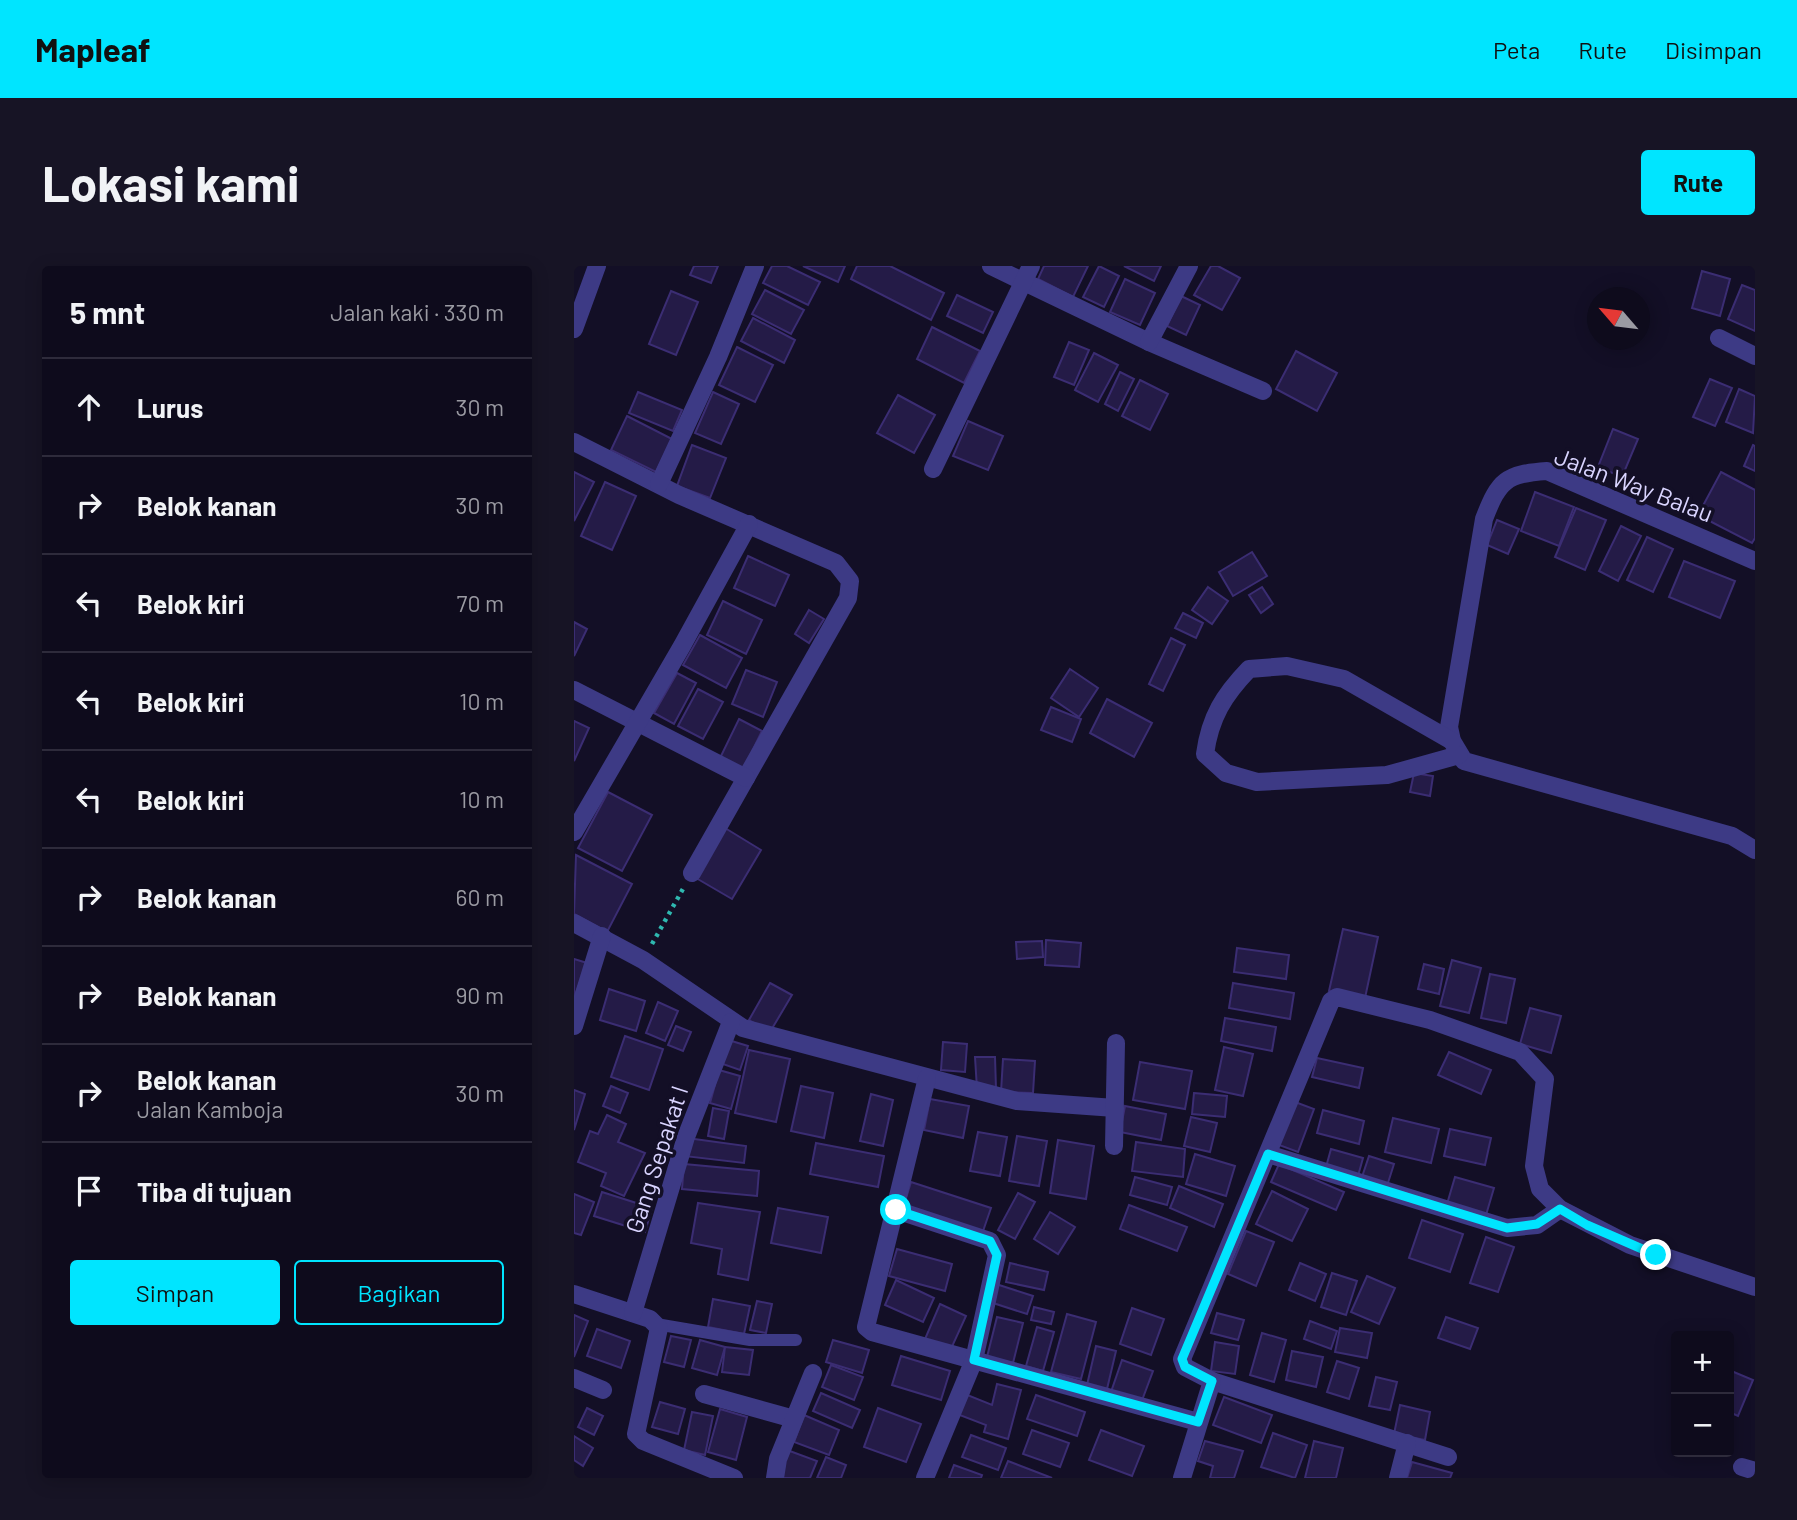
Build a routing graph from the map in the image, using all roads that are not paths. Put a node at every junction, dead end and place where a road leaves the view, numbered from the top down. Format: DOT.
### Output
graph roads {
  1 [pos="597,266"];
  2 [pos="755,266"];
  3 [pos="991,266"];
  4 [pos="1189,266"];
  5 [pos="1027,274"];
  6 [pos="574,329"];
  7 [pos="1719,338"];
  8 [pos="1149,342"];
  9 [pos="1755,356"];
  10 [pos="1263,391"];
  11 [pos="574,442"];
  12 [pos="933,468"];
  13 [pos="659,485"];
  14 [pos="749,524"];
  15 [pos="1755,561"];
  16 [pos="574,690"];
  17 [pos="638,720"];
  18 [pos="1456,748"];
  19 [pos="746,778"];
  20 [pos="574,832"];
  21 [pos="1755,850"];
  22 [pos="692,873"];
  23 [pos="574,923"];
  24 [pos="602,936"];
  25 [pos="731,1022"];
  26 [pos="574,1026"];
  27 [pos="1116,1043"];
  28 [pos="927,1078"];
  29 [pos="1115,1108"];
  30 [pos="1114,1146"];
  31 [pos="1268,1154"];
  32 [pos="1560,1209"];
  33 [pos="896,1210"];
  34 [pos="1755,1287"];
  35 [pos="574,1294"];
  36 [pos="633,1313"];
  37 [pos="656,1324"];
  38 [pos="796,1340"];
  39 [pos="974,1360"];
  40 [pos="813,1373"];
  41 [pos="574,1378"];
  42 [pos="1212,1381"];
  43 [pos="603,1390"];
  44 [pos="704,1394"];
  45 [pos="794,1419"];
  46 [pos="1198,1422"];
  47 [pos="1407,1443"];
  48 [pos="1448,1457"];
  49 [pos="734,1478"];
  50 [pos="775,1478"];
  51 [pos="925,1478"];
  52 [pos="1182,1478"];
  53 [pos="1398,1478"];
  1 -- 6 [label="street"];
  2 -- 13 [label="street"];
  3 -- 5 [label="street"];
  4 -- 8 [label="street"];
  5 -- 8 [label="street"];
  5 -- 12 [label="street"];
  7 -- 9 [label="street"];
  8 -- 10 [label="street"];
  11 -- 13 [label="street"];
  13 -- 14 [label="street"];
  14 -- 17 [label="street"];
  14 -- 19 [label="street"];
  15 -- 18 [label="street, Jalan Way Balau"];
  16 -- 17 [label="street"];
  17 -- 19 [label="street"];
  17 -- 20 [label="street"];
  18 -- 18 [label="street"];
  18 -- 21 [label="street"];
  19 -- 22 [label="street"];
  23 -- 24 [label="street"];
  24 -- 25 [label="street"];
  24 -- 26 [label="street"];
  25 -- 28 [label="street"];
  25 -- 36 [label="street, Gang Sepakat I"];
  27 -- 29 [label="street"];
  28 -- 29 [label="street"];
  28 -- 33 [label="street"];
  29 -- 30 [label="street"];
  31 -- 32 [label="street"];
  31 -- 32 [label="street"];
  31 -- 42 [label="street"];
  32 -- 34 [label="street"];
  33 -- 39 [label="street"];
  33 -- 39 [label="street"];
  35 -- 36 [label="street"];
  36 -- 37 [label="street"];
  37 -- 38 [label="lane"];
  37 -- 49 [label="street"];
  39 -- 46 [label="street"];
  39 -- 51 [label="street"];
  40 -- 45 [label="street"];
  41 -- 43 [label="street"];
  42 -- 46 [label="street"];
  42 -- 47 [label="street"];
  44 -- 45 [label="street"];
  45 -- 50 [label="street"];
  46 -- 52 [label="street"];
  47 -- 48 [label="street"];
  47 -- 53 [label="street"];
}
